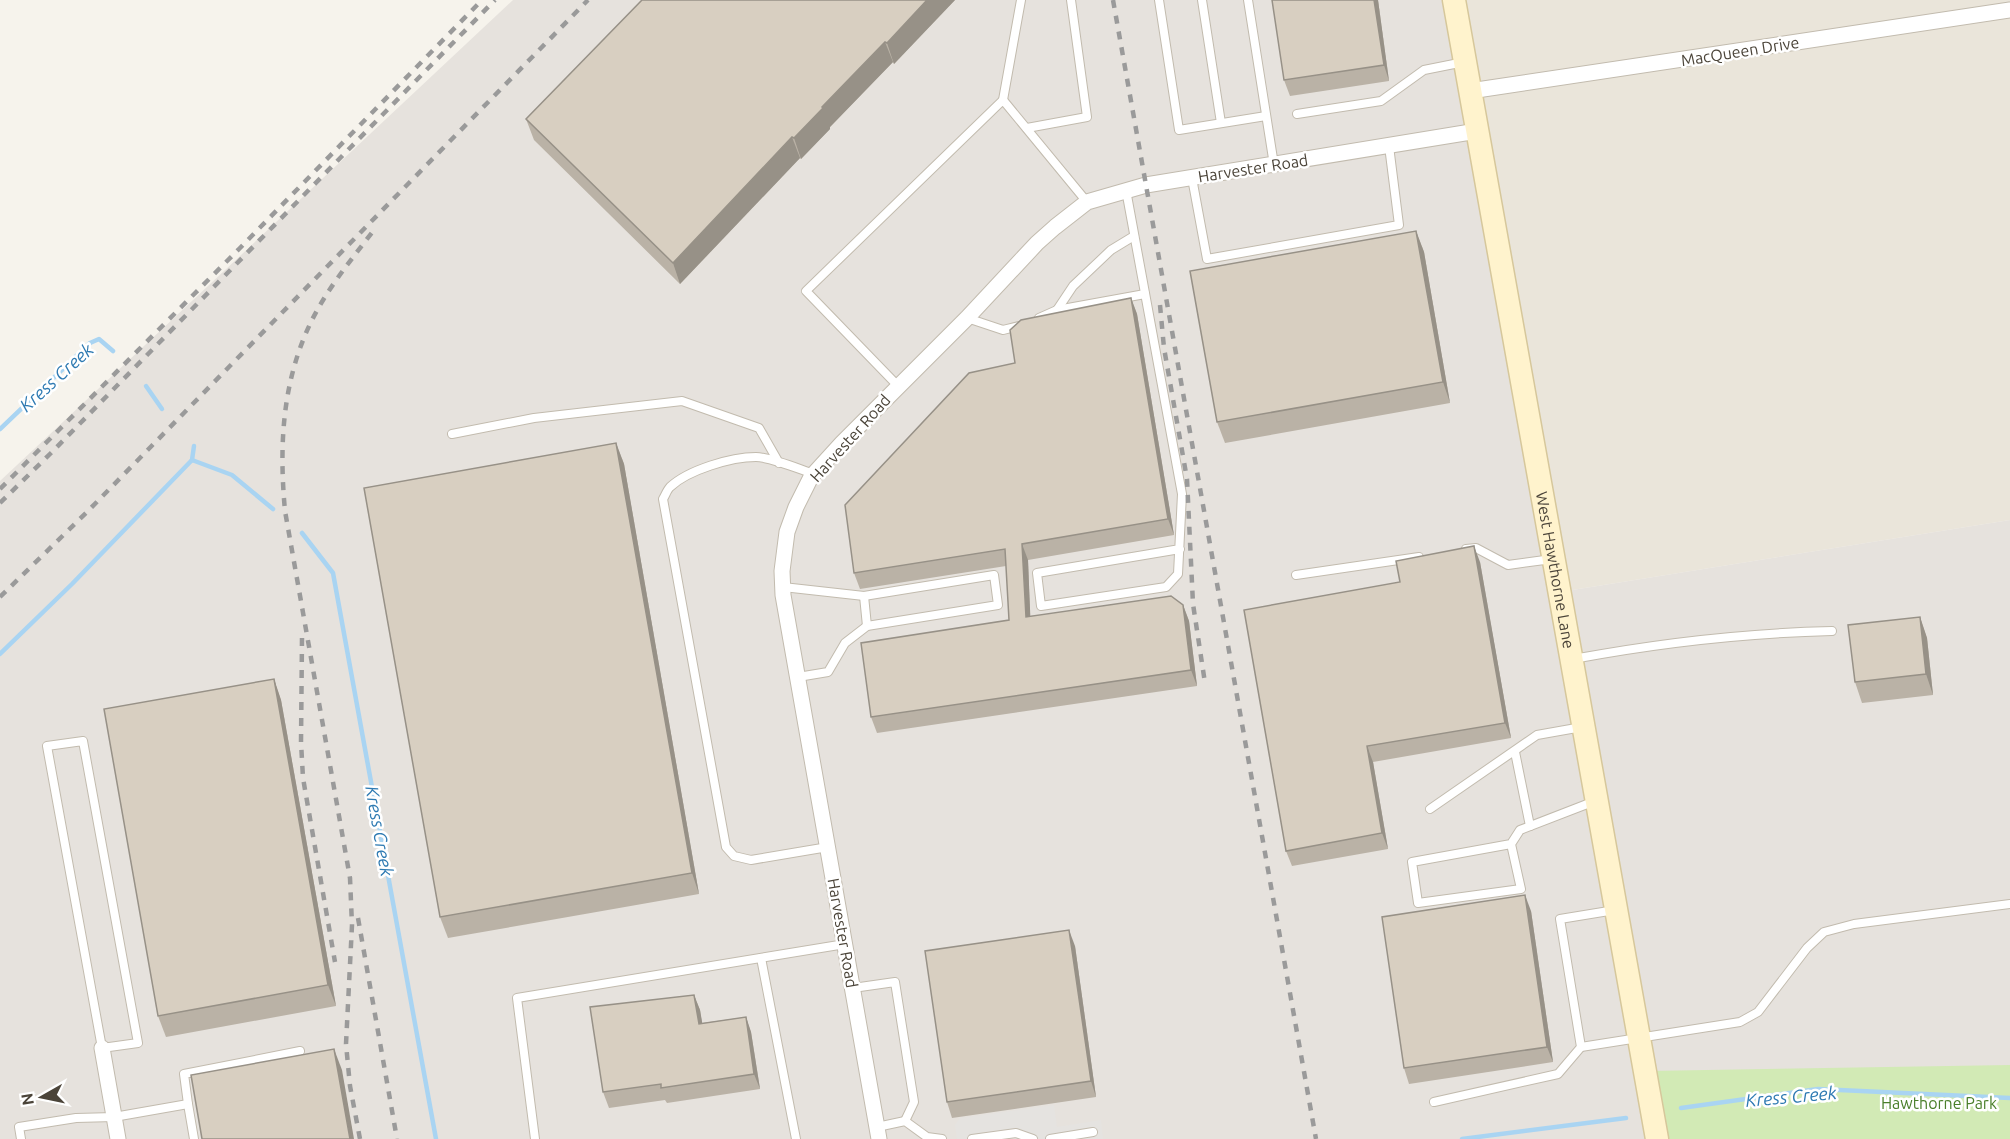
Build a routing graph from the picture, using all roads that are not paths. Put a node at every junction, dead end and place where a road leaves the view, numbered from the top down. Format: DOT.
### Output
graph roads {
  1 [pos="1021,0"];
  2 [pos="1071,0"];
  3 [pos="1159,0"];
  4 [pos="1202,0"];
  5 [pos="1248,0"];
  6 [pos="1454,0"];
  7 [pos="2010,10"];
  8 [pos="1465,62"];
  9 [pos="1470,91"];
  10 [pos="1003,100"];
  11 [pos="1297,114"];
  12 [pos="1266,116"];
  13 [pos="1221,123"];
  14 [pos="1027,129"];
  15 [pos="1477,131"];
  16 [pos="1389,146"];
  17 [pos="1274,165"];
  18 [pos="1192,178"];
  19 [pos="1126,190"];
  20 [pos="1087,202"];
  21 [pos="1134,236"];
  22 [pos="1145,294"];
  23 [pos="1057,310"];
  24 [pos="967,318"];
  25 [pos="898,386"];
  26 [pos="452,434"];
  27 [pos="779,463"];
  28 [pos="814,474"];
  29 [pos="1180,549"];
  30 [pos="1453,551"];
  31 [pos="1431,555"];
  32 [pos="1553,559"];
  33 [pos="1296,575"];
  34 [pos="783,587"];
  35 [pos="864,596"];
  36 [pos="867,626"];
  37 [pos="1832,631"];
  38 [pos="1571,659"];
  39 [pos="798,677"];
  40 [pos="1583,726"];
  41 [pos="1515,752"];
  42 [pos="1596,801"];
  43 [pos="1430,809"];
  44 [pos="1530,826"];
  45 [pos="1511,844"];
  46 [pos="828,847"];
  47 [pos="2010,904"];
  48 [pos="1616,910"];
  49 [pos="845,944"];
  50 [pos="762,958"];
  51 [pos="853,988"];
  52 [pos="1639,1038"];
  53 [pos="1581,1047"];
  54 [pos="102,1048"];
  55 [pos="300,1051"];
  56 [pos="1434,1102"];
  57 [pos="188,1104"];
  58 [pos="114,1117"];
  59 [pos="905,1121"];
  60 [pos="1093,1132"];
  61 [pos="878,1133"];
  62 [pos="21,1139"];
  63 [pos="118,1139"];
  64 [pos="194,1139"];
  65 [pos="535,1139"];
  66 [pos="796,1139"];
  67 [pos="942,1139"];
  68 [pos="972,1139"];
  69 [pos="1033,1139"];
  70 [pos="1050,1139"];
  71 [pos="1657,1139"];
  1 -- 10 [label="lane"];
  2 -- 14 [label="lane"];
  3 -- 13 [label="lane"];
  4 -- 13 [label="lane"];
  5 -- 12 [label="lane"];
  6 -- 8 [label="street, West Hawthorne Lane"];
  7 -- 9 [label="street, MacQueen Drive"];
  8 -- 9 [label="street, West Hawthorne Lane"];
  8 -- 11 [label="lane"];
  9 -- 15 [label="street, West Hawthorne Lane"];
  10 -- 14 [label="lane"];
  10 -- 25 [label="lane"];
  12 -- 13 [label="lane"];
  12 -- 17 [label="lane"];
  14 -- 20 [label="lane"];
  15 -- 16 [label="street, Harvester Road"];
  15 -- 32 [label="street, West Hawthorne Lane"];
  16 -- 17 [label="street, Harvester Road"];
  16 -- 18 [label="lane"];
  17 -- 18 [label="street, Harvester Road"];
  18 -- 19 [label="street, Harvester Road"];
  19 -- 20 [label="street, Harvester Road"];
  19 -- 21 [label="lane"];
  20 -- 24 [label="street, Harvester Road"];
  21 -- 22 [label="lane"];
  21 -- 23 [label="lane"];
  22 -- 23 [label="lane"];
  22 -- 29 [label="lane"];
  23 -- 24 [label="lane"];
  24 -- 25 [label="street, Harvester Road"];
  25 -- 28 [label="street, Harvester Road"];
  26 -- 27 [label="lane"];
  27 -- 28 [label="lane"];
  27 -- 46 [label="lane"];
  28 -- 34 [label="street, Harvester Road"];
  29 -- 29 [label="lane"];
  30 -- 32 [label="lane"];
  31 -- 33 [label="lane"];
  32 -- 38 [label="street, West Hawthorne Lane"];
  34 -- 35 [label="lane"];
  34 -- 39 [label="street, Harvester Road"];
  35 -- 36 [label="lane"];
  35 -- 36 [label="lane"];
  36 -- 39 [label="lane"];
  37 -- 38 [label="lane"];
  38 -- 40 [label="street, West Hawthorne Lane"];
  39 -- 46 [label="street, Harvester Road"];
  40 -- 41 [label="lane"];
  40 -- 42 [label="street, West Hawthorne Lane"];
  41 -- 43 [label="lane"];
  41 -- 44 [label="lane"];
  42 -- 44 [label="lane"];
  42 -- 48 [label="street, West Hawthorne Lane"];
  44 -- 45 [label="lane"];
  45 -- 45 [label="lane"];
  46 -- 49 [label="street, Harvester Road"];
  47 -- 52 [label="lane"];
  48 -- 52 [label="street, West Hawthorne Lane"];
  48 -- 53 [label="lane"];
  49 -- 50 [label="lane"];
  49 -- 51 [label="street, Harvester Road"];
  50 -- 65 [label="lane"];
  50 -- 66 [label="lane"];
  51 -- 59 [label="lane"];
  51 -- 61 [label="street, Harvester Road"];
  52 -- 53 [label="lane"];
  52 -- 71 [label="street, West Hawthorne Lane"];
  53 -- 56 [label="lane"];
  54 -- 54 [label="lane"];
  54 -- 58 [label="street"];
  55 -- 57 [label="lane"];
  57 -- 58 [label="lane"];
  57 -- 64 [label="lane"];
  58 -- 62 [label="lane"];
  58 -- 63 [label="street"];
  59 -- 61 [label="lane"];
  59 -- 67 [label="lane"];
  60 -- 70 [label="lane"];
  68 -- 69 [label="lane"];
}
